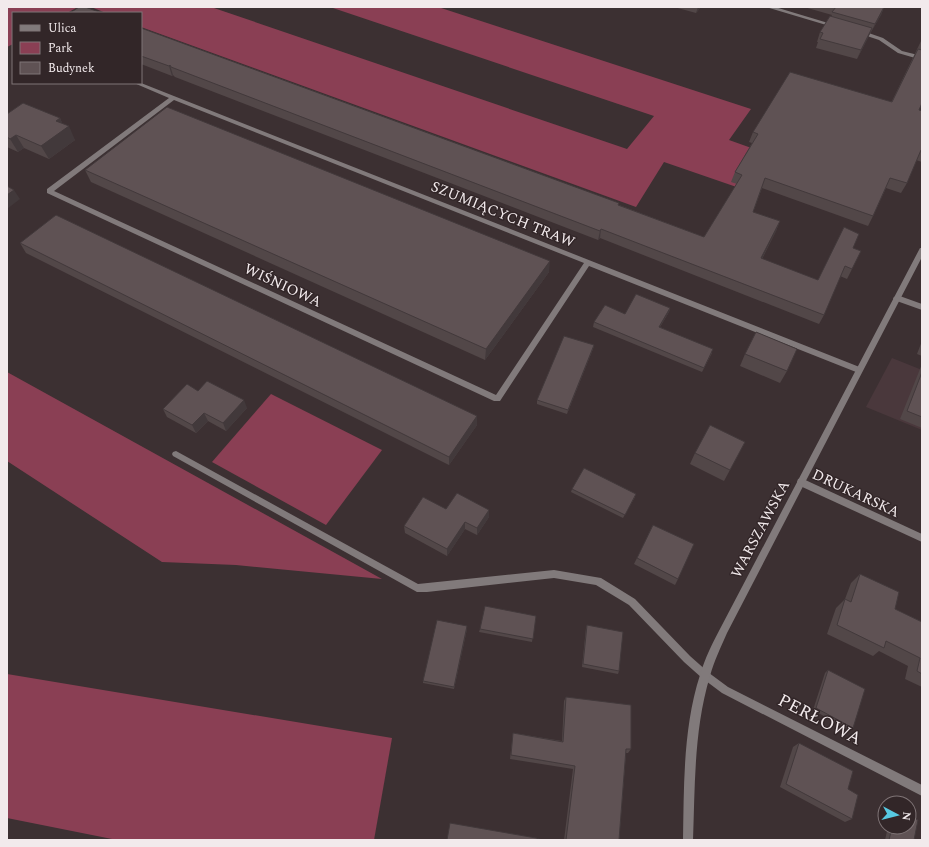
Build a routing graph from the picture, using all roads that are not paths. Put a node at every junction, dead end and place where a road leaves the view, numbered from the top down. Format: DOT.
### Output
graph roads {
  1 [pos="769,7"];
  2 [pos="841,27"];
  3 [pos="856,31"];
  4 [pos="922,58"];
  5 [pos="139,84"];
  6 [pos="172,98"];
  7 [pos="922,250"];
  8 [pos="588,262"];
  9 [pos="897,298"];
  10 [pos="922,308"];
  11 [pos="859,370"];
  12 [pos="176,454"];
  13 [pos="801,482"];
  14 [pos="922,538"];
  15 [pos="705,675"];
  16 [pos="922,791"];
  17 [pos="688,840"];
  1 -- 2 [label="street"];
  3 -- 4 [label="street"];
  5 -- 6 [label="street, SZUMIĄCYCH TRAW"];
  6 -- 8 [label="street, SZUMIĄCYCH TRAW"];
  6 -- 8 [label="street, WIŚNIOWA"];
  7 -- 9 [label="street, WARSZAWSKA"];
  8 -- 11 [label="street, SZUMIĄCYCH TRAW"];
  9 -- 10 [label="street"];
  9 -- 11 [label="street, WARSZAWSKA"];
  11 -- 13 [label="street, WARSZAWSKA"];
  12 -- 15 [label="street, PERŁOWA"];
  13 -- 14 [label="street, DRUKARSKA"];
  13 -- 15 [label="street, WARSZAWSKA"];
  15 -- 16 [label="street, PERŁOWA"];
  15 -- 17 [label="street, WARSZAWSKA"];
}
